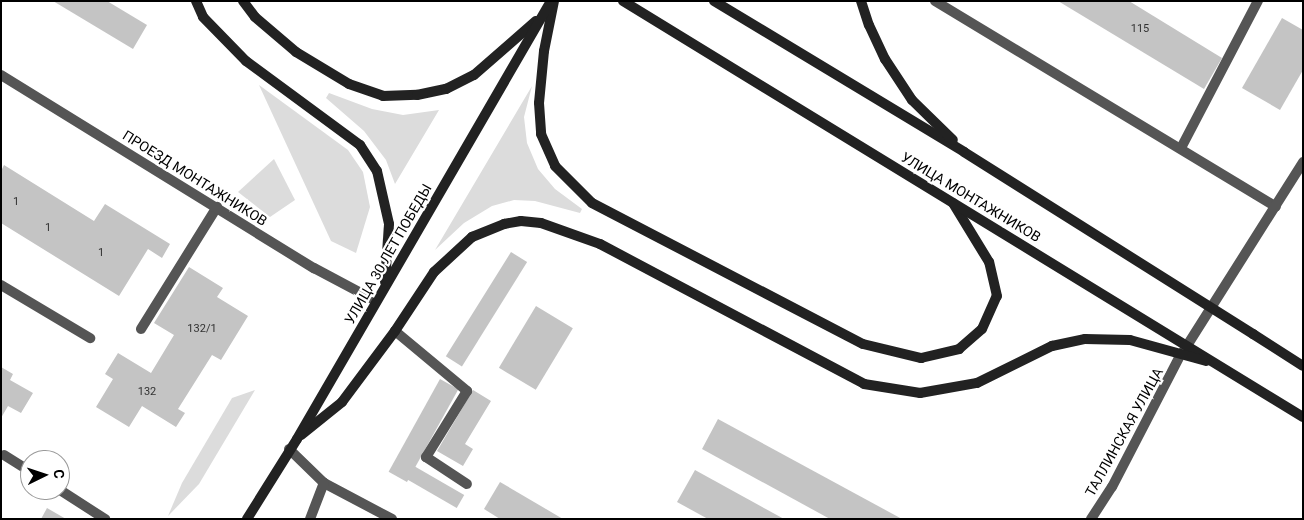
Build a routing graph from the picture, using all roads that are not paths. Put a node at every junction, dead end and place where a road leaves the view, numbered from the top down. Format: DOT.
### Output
graph roads {
  1 [pos="196,1"];
  2 [pos="243,1"];
  3 [pos="552,1"];
  4 [pos="623,1"];
  5 [pos="714,1"];
  6 [pos="861,1"];
  7 [pos="935,1"];
  8 [pos="1258,1"];
  9 [pos="542,16"];
  10 [pos="1,75"];
  11 [pos="1181,148"];
  12 [pos="964,152"];
  13 [pos="1303,162"];
  14 [pos="953,202"];
  15 [pos="217,207"];
  16 [pos="1276,207"];
  17 [pos="1,285"];
  18 [pos="385,285"];
  19 [pos="376,301"];
  20 [pos="141,329"];
  21 [pos="395,330"];
  22 [pos="90,338"];
  23 [pos="1218,364"];
  24 [pos="1303,366"];
  25 [pos="1303,417"];
  26 [pos="296,438"];
  27 [pos="290,449"];
  28 [pos="4,454"];
  29 [pos="20,464"];
  30 [pos="324,483"];
  31 [pos="467,484"];
  32 [pos="70,496"];
  33 [pos="105,519"];
  34 [pos="247,519"];
  35 [pos="310,519"];
  36 [pos="392,519"];
  37 [pos="1091,519"];
  1 -- 18 [label="street"];
  2 -- 9 [label="street"];
  3 -- 9 [label="street, УЛИЦА 30 ЛЕТ ПОБЕДЫ"];
  3 -- 14 [label="street"];
  4 -- 14 [label="street, УЛИЦА МОНТАЖНИКОВ, bridge"];
  5 -- 12 [label="street"];
  6 -- 12 [label="street"];
  7 -- 11 [label="street"];
  8 -- 11 [label="street"];
  9 -- 18 [label="street, УЛИЦА 30 ЛЕТ ПОБЕДЫ"];
  10 -- 15 [label="street, ПРОЕЗД МОНТАЖНИКОВ"];
  11 -- 16 [label="street"];
  12 -- 24 [label="street, bridge"];
  13 -- 16 [label="street, ТАЛЛИНСКАЯ УЛИЦА"];
  14 -- 23 [label="street, УЛИЦА МОНТАЖНИКОВ, bridge"];
  15 -- 19 [label="street, ПРОЕЗД МОНТАЖНИКОВ"];
  15 -- 20 [label="street"];
  16 -- 37 [label="street, ТАЛЛИНСКАЯ УЛИЦА"];
  17 -- 22 [label="street"];
  18 -- 19 [label="street, УЛИЦА 30 ЛЕТ ПОБЕДЫ"];
  19 -- 26 [label="street, УЛИЦА 30 ЛЕТ ПОБЕДЫ"];
  21 -- 23 [label="street, bridge"];
  21 -- 26 [label="street"];
  21 -- 31 [label="street"];
  23 -- 25 [label="street, УЛИЦА МОНТАЖНИКОВ, bridge"];
  26 -- 27 [label="street, УЛИЦА 30 ЛЕТ ПОБЕДЫ"];
  27 -- 30 [label="street"];
  27 -- 34 [label="street, УЛИЦА 30 ЛЕТ ПОБЕДЫ"];
  28 -- 29 [label="street"];
  30 -- 35 [label="street"];
  30 -- 36 [label="street"];
  32 -- 33 [label="street"];
}
